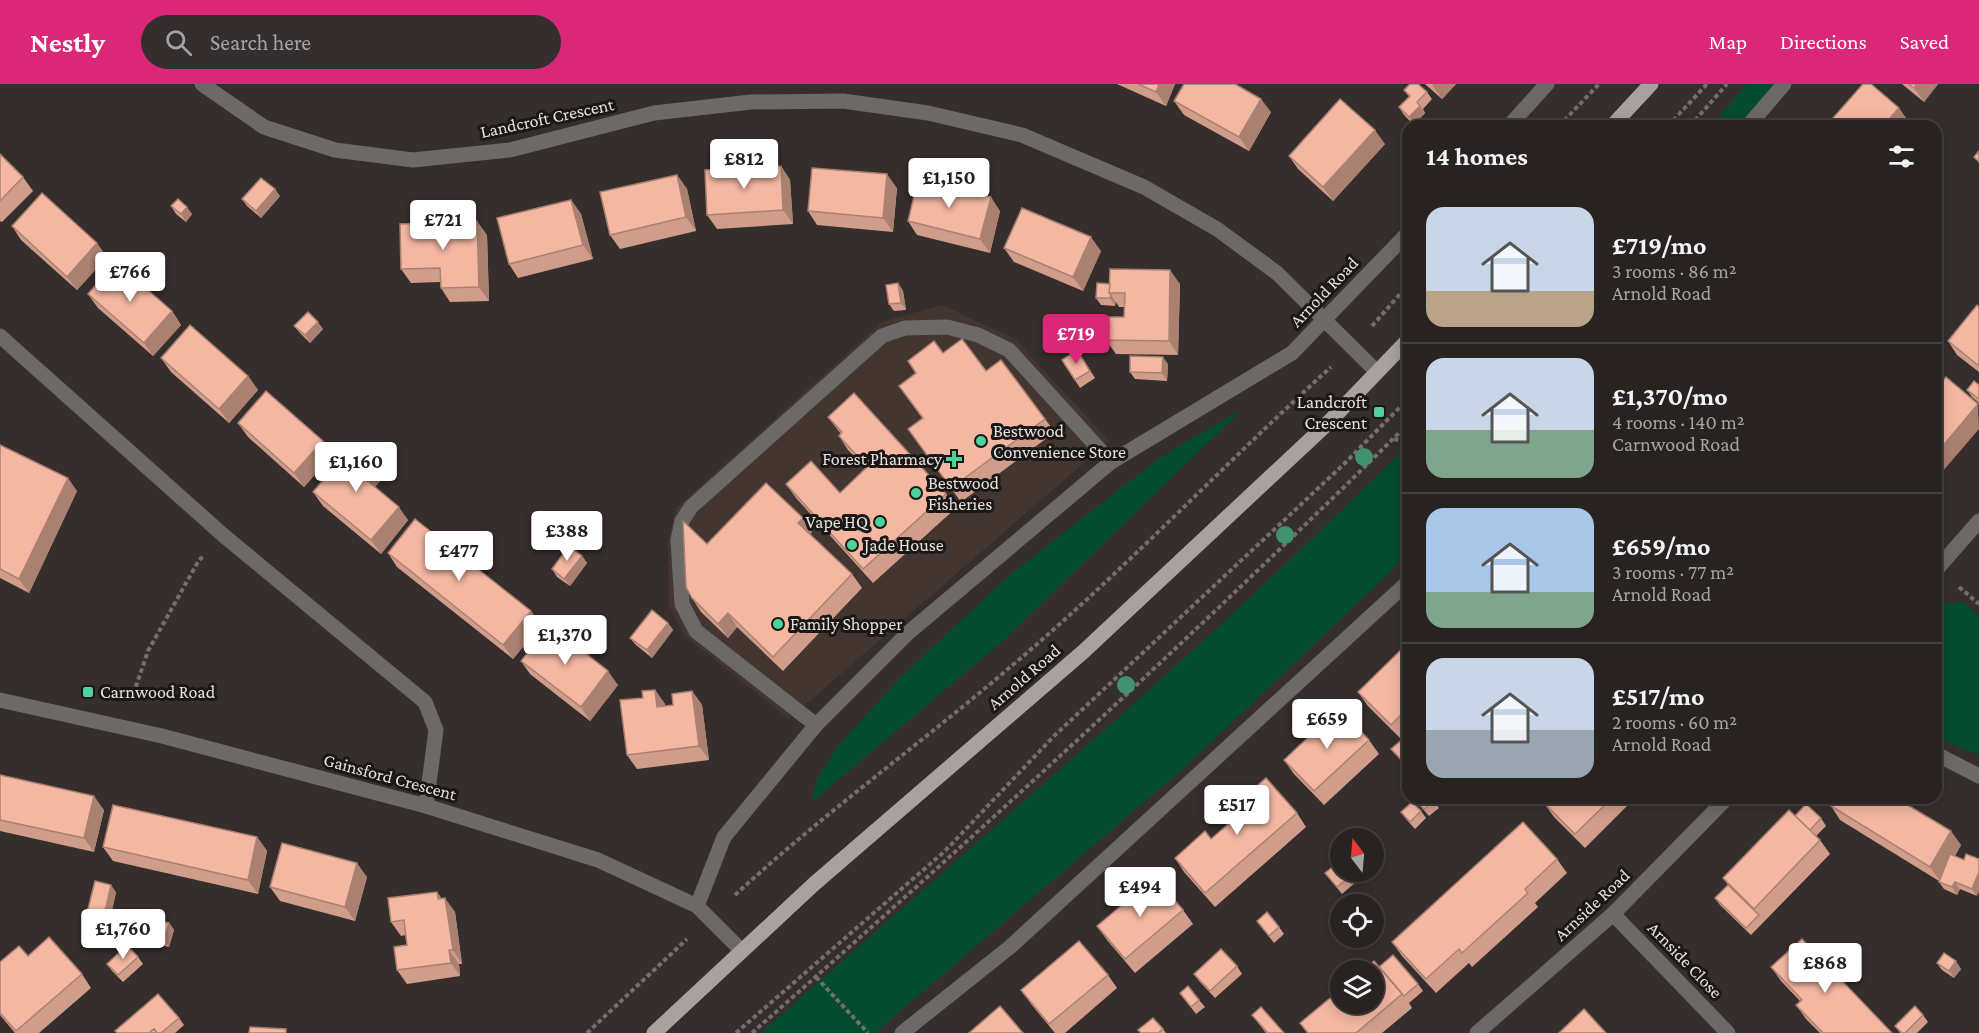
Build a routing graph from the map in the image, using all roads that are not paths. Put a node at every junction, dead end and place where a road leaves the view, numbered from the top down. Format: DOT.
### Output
graph roads {
  1 [pos="202,84"];
  2 [pos="1547,84"];
  3 [pos="1651,84"];
  4 [pos="1784,84"];
  5 [pos="1514,120"];
  6 [pos="1618,120"];
  7 [pos="1753,120"];
  8 [pos="1402,239"];
  9 [pos="1325,319"];
  10 [pos="0,336"];
  11 [pos="1402,346"];
  12 [pos="1377,372"];
  13 [pos="1111,462"];
  14 [pos="1979,521"];
  15 [pos="1942,563"];
  16 [pos="1402,588"];
  17 [pos="0,700"];
  18 [pos="816,724"];
  19 [pos="1942,757"];
  20 [pos="1979,776"];
  21 [pos="1721,804"];
  22 [pos="426,806"];
  23 [pos="698,906"];
  24 [pos="1613,914"];
  25 [pos="742,951"];
  26 [pos="654,1033"];
  27 [pos="902,1033"];
  28 [pos="1477,1033"];
  29 [pos="1728,1033"];
  1 -- 9 [label="street, Landcroft Crescent"];
  2 -- 5 [label="street"];
  3 -- 6 [label="main road"];
  4 -- 7 [label="street"];
  8 -- 9 [label="street, Arnold Road"];
  9 -- 12 [label="street, Landcroft Crescent"];
  9 -- 13 [label="street, Arnold Road"];
  10 -- 22 [label="street"];
  11 -- 12 [label="main road, Arnold Road"];
  12 -- 25 [label="main road, Arnold Road"];
  13 -- 18 [label="street, Arnold Road"];
  13 -- 18 [label="street"];
  14 -- 15 [label="street"];
  16 -- 27 [label="street"];
  17 -- 22 [label="street, Gainsford Crescent"];
  18 -- 23 [label="street, Arnold Road"];
  19 -- 20 [label="street"];
  21 -- 24 [label="street, Arnside Road"];
  22 -- 23 [label="street, Gainsford Crescent"];
  23 -- 25 [label="street, Gainsford Crescent"];
  24 -- 28 [label="street, Arnside Road"];
  24 -- 29 [label="street, Arnside Close"];
  25 -- 26 [label="main road, Arnold Road"];
}
